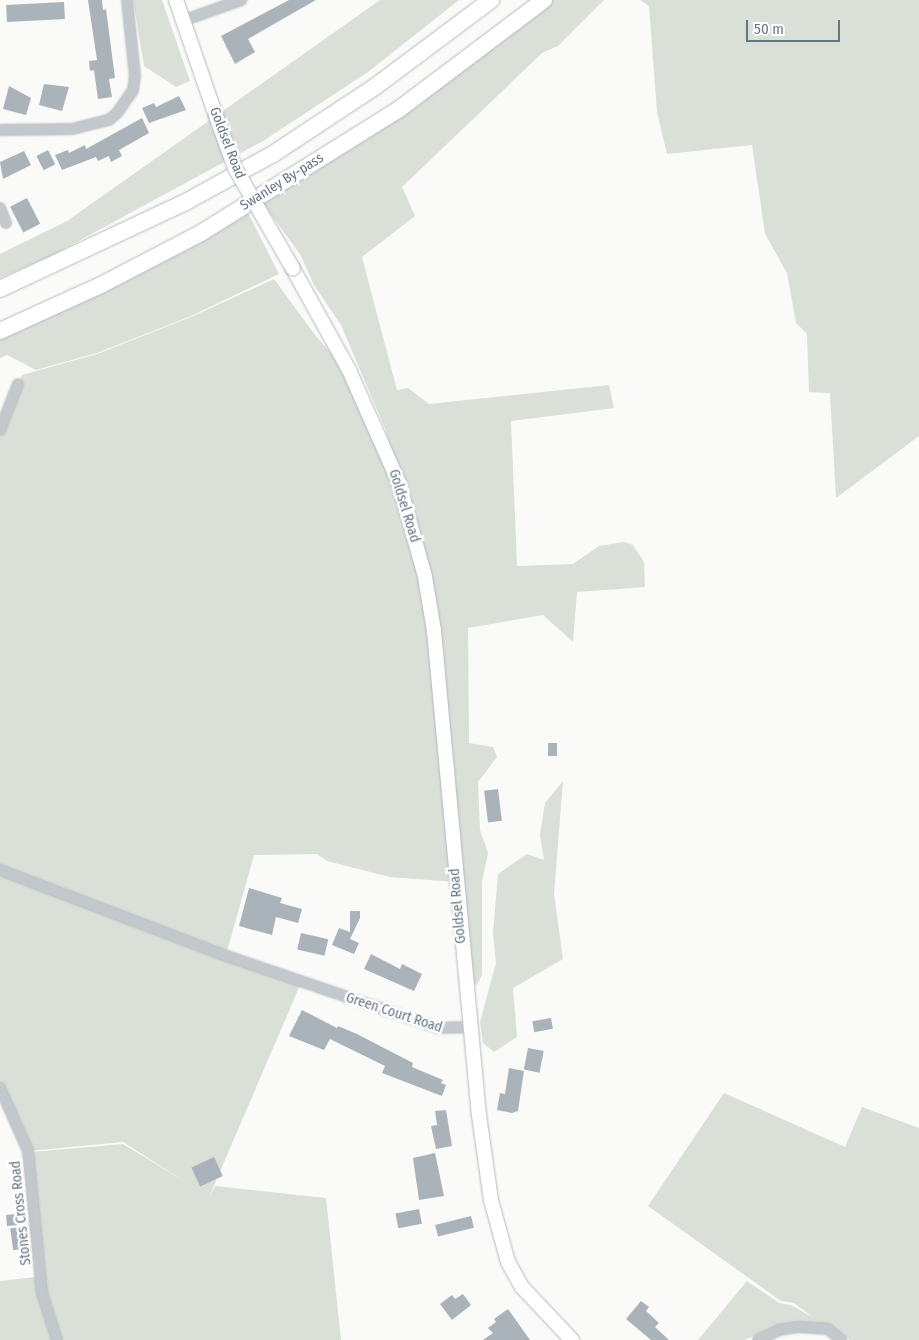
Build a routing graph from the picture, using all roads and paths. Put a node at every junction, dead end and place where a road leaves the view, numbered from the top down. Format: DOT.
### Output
graph roads {
  1 [pos="127,0"];
  2 [pos="176,0"];
  3 [pos="241,0"];
  4 [pos="491,0"];
  5 [pos="544,0"];
  6 [pos="182,21"];
  7 [pos="0,130"];
  8 [pos="0,208"];
  9 [pos="6,223"];
  10 [pos="0,289"];
  11 [pos="0,331"];
  12 [pos="18,384"];
  13 [pos="0,430"];
  14 [pos="0,870"];
  15 [pos="470,1027"];
  16 [pos="0,1088"];
  17 [pos="57,1340"];
  18 [pos="572,1340"];
  19 [pos="758,1340"];
  20 [pos="842,1340"];
  1 -- 7 [label="street"];
  2 -- 6 [label="main road, Goldsel Road"];
  3 -- 6 [label="street"];
  4 -- 10 [label="highway, Swanley By-pass"];
  5 -- 11 [label="highway, Swanley By-pass"];
  6 -- 15 [label="main road, Goldsel Road, bridge"];
  8 -- 9 [label="street"];
  12 -- 13 [label="street"];
  14 -- 15 [label="street, Green Court Road"];
  15 -- 18 [label="main road"];
  16 -- 17 [label="street, Stones Cross Road"];
  19 -- 20 [label="street"];
}
